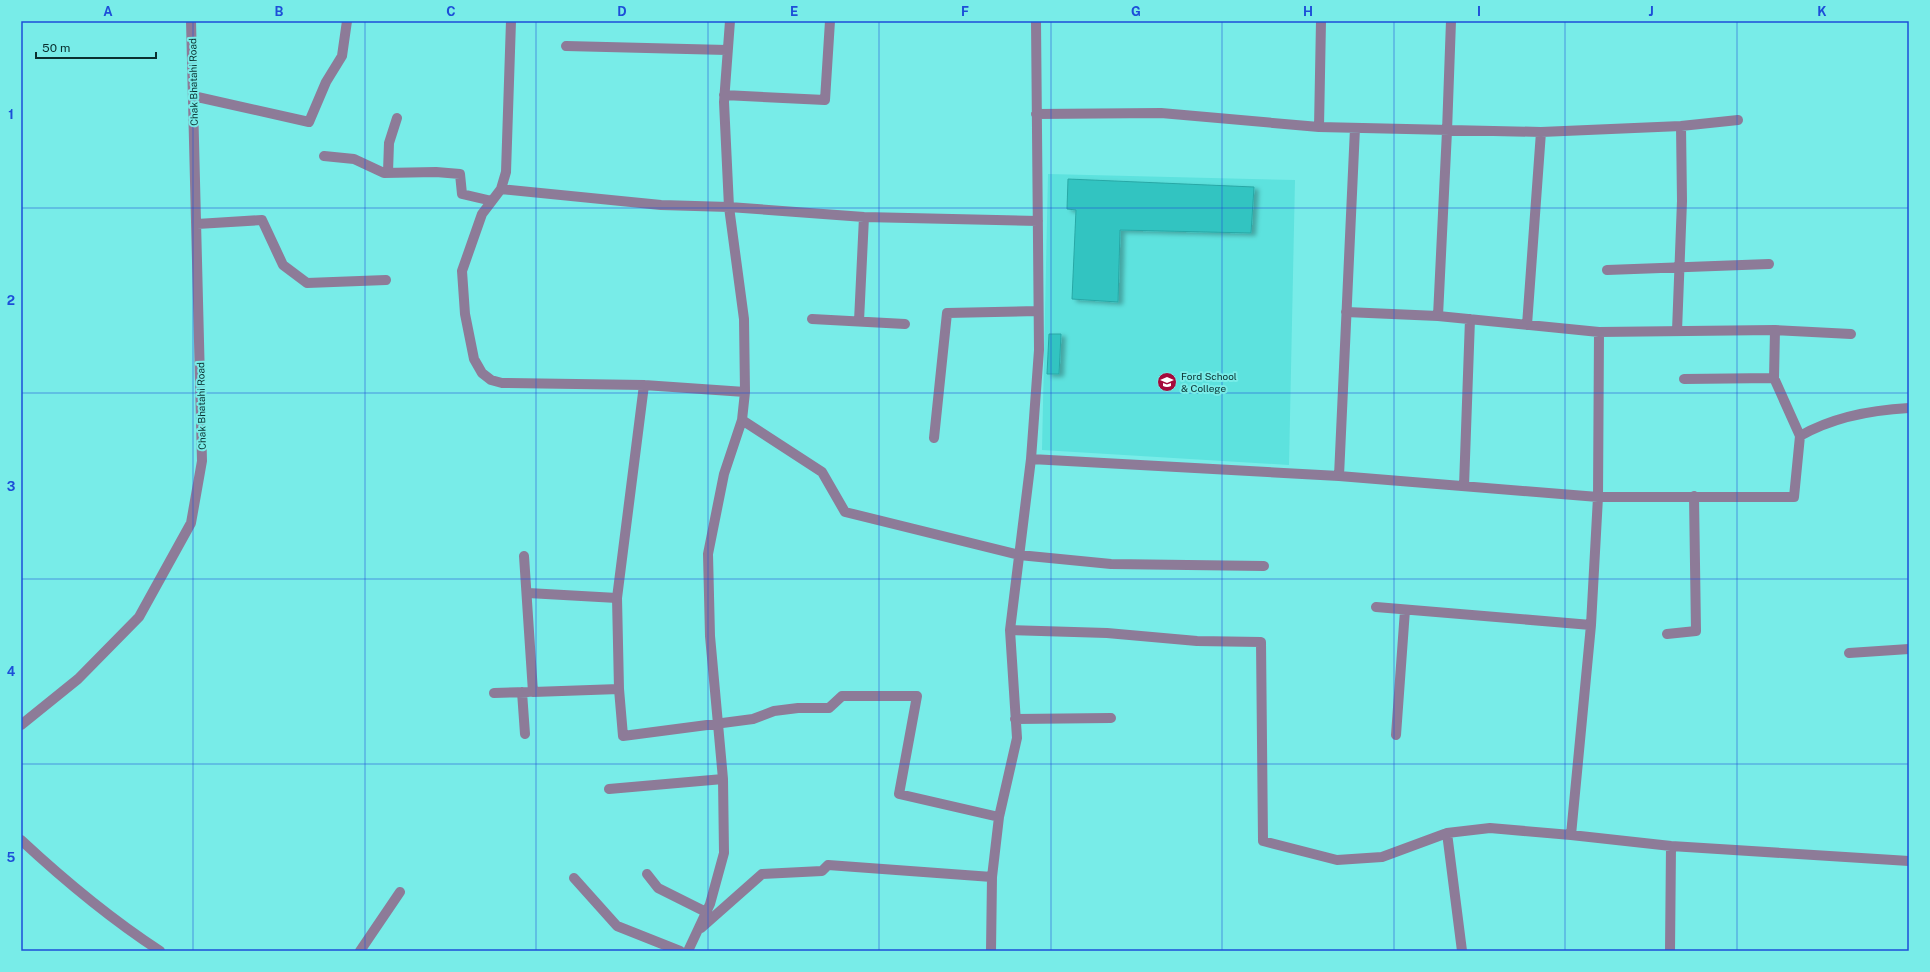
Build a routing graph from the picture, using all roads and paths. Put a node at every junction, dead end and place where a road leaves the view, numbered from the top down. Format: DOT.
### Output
graph roads {
  1 [pos="191,21"];
  2 [pos="347,21"];
  3 [pos="511,21"];
  4 [pos="730,21"];
  5 [pos="830,21"];
  6 [pos="1036,21"];
  7 [pos="1321,21"];
  8 [pos="1451,21"];
  9 [pos="566,46"];
  10 [pos="727,50"];
  11 [pos="724,95"];
  12 [pos="193,96"];
  13 [pos="1036,114"];
  14 [pos="397,118"];
  15 [pos="1738,120"];
  16 [pos="1681,126"];
  17 [pos="1319,127"];
  18 [pos="1355,128"];
  19 [pos="1447,131"];
  20 [pos="1541,132"];
  21 [pos="324,156"];
  22 [pos="388,172"];
  23 [pos="501,189"];
  24 [pos="492,201"];
  25 [pos="729,207"];
  26 [pos="864,217"];
  27 [pos="1038,221"];
  28 [pos="197,224"];
  29 [pos="1769,264"];
  30 [pos="1679,268"];
  31 [pos="1607,270"];
  32 [pos="386,280"];
  33 [pos="1038,311"];
  34 [pos="1346,312"];
  35 [pos="1438,316"];
  36 [pos="812,319"];
  37 [pos="1470,319"];
  38 [pos="859,321"];
  39 [pos="905,324"];
  40 [pos="1527,325"];
  41 [pos="1775,330"];
  42 [pos="1677,331"];
  43 [pos="1599,332"];
  44 [pos="1851,334"];
  45 [pos="1774,378"];
  46 [pos="1684,379"];
  47 [pos="644,385"];
  48 [pos="745,392"];
  49 [pos="1909,408"];
  50 [pos="742,420"];
  51 [pos="1800,436"];
  52 [pos="934,438"];
  53 [pos="1031,459"];
  54 [pos="1339,476"];
  55 [pos="1464,486"];
  56 [pos="1694,496"];
  57 [pos="1598,497"];
  58 [pos="1019,555"];
  59 [pos="524,556"];
  60 [pos="1264,566"];
  61 [pos="528,594"];
  62 [pos="617,598"];
  63 [pos="1376,607"];
  64 [pos="1405,610"];
  65 [pos="1591,625"];
  66 [pos="1010,630"];
  67 [pos="1667,634"];
  68 [pos="1909,649"];
  69 [pos="1849,653"];
  70 [pos="619,689"];
  71 [pos="494,692"];
  72 [pos="522,692"];
  73 [pos="533,692"];
  74 [pos="1112,718"];
  75 [pos="1016,719"];
  76 [pos="717,724"];
  77 [pos="21,725"];
  78 [pos="525,734"];
  79 [pos="1396,735"];
  80 [pos="723,779"];
  81 [pos="609,789"];
  82 [pos="999,817"];
  83 [pos="1447,833"];
  84 [pos="1571,835"];
  85 [pos="21,840"];
  86 [pos="1671,846"];
  87 [pos="1909,861"];
  88 [pos="646,874"];
  89 [pos="992,877"];
  90 [pos="574,878"];
  91 [pos="400,892"];
  92 [pos="706,912"];
  93 [pos="697,931"];
  94 [pos="160,951"];
  95 [pos="360,951"];
  96 [pos="680,951"];
  97 [pos="688,951"];
  98 [pos="991,951"];
  99 [pos="1462,951"];
  100 [pos="1670,951"];
  1 -- 12 [label="street, Chak Bhatahi Road"];
  2 -- 12 [label="street"];
  3 -- 23 [label="street"];
  4 -- 10 [label="street"];
  5 -- 11 [label="street"];
  6 -- 13 [label="street"];
  7 -- 17 [label="street"];
  8 -- 19 [label="street"];
  9 -- 10 [label="street"];
  10 -- 11 [label="street"];
  11 -- 25 [label="street"];
  12 -- 28 [label="street, Chak Bhatahi Road"];
  13 -- 17 [label="street"];
  13 -- 27 [label="street"];
  14 -- 22 [label="street"];
  15 -- 16 [label="street"];
  16 -- 20 [label="street"];
  16 -- 30 [label="street"];
  17 -- 18 [label="street"];
  18 -- 19 [label="street"];
  18 -- 34 [label="street"];
  19 -- 20 [label="street"];
  19 -- 35 [label="street"];
  20 -- 40 [label="street"];
  21 -- 22 [label="street"];
  22 -- 24 [label="street"];
  23 -- 24 [label="street"];
  23 -- 25 [label="street"];
  24 -- 47 [label="street"];
  25 -- 26 [label="street"];
  25 -- 48 [label="street"];
  26 -- 27 [label="street"];
  26 -- 38 [label="street"];
  27 -- 33 [label="street"];
  28 -- 32 [label="street"];
  28 -- 77 [label="street, Chak Bhatahi Road"];
  29 -- 30 [label="street"];
  30 -- 31 [label="street"];
  30 -- 42 [label="street"];
  33 -- 52 [label="street"];
  33 -- 53 [label="street"];
  34 -- 35 [label="street"];
  34 -- 54 [label="street"];
  35 -- 37 [label="street"];
  36 -- 38 [label="street"];
  37 -- 40 [label="street"];
  37 -- 55 [label="street"];
  38 -- 39 [label="street"];
  40 -- 43 [label="street"];
  41 -- 42 [label="street"];
  41 -- 44 [label="street"];
  41 -- 45 [label="street"];
  42 -- 43 [label="street"];
  43 -- 57 [label="street"];
  45 -- 46 [label="street"];
  45 -- 51 [label="street"];
  47 -- 48 [label="street"];
  47 -- 62 [label="street"];
  48 -- 50 [label="street"];
  49 -- 51 [label="street"];
  50 -- 58 [label="street"];
  50 -- 76 [label="street"];
  51 -- 56 [label="street"];
  53 -- 54 [label="street"];
  53 -- 58 [label="street"];
  54 -- 55 [label="street"];
  55 -- 57 [label="street"];
  56 -- 57 [label="street"];
  56 -- 67 [label="street"];
  57 -- 65 [label="street"];
  58 -- 60 [label="street"];
  58 -- 66 [label="street"];
  59 -- 61 [label="street"];
  61 -- 62 [label="street"];
  61 -- 73 [label="street"];
  62 -- 70 [label="street"];
  63 -- 64 [label="street"];
  64 -- 65 [label="street"];
  64 -- 79 [label="street"];
  65 -- 84 [label="street"];
  66 -- 75 [label="street"];
  66 -- 83 [label="street"];
  68 -- 69 [label="street"];
  70 -- 73 [label="street"];
  70 -- 76 [label="street"];
  71 -- 72 [label="street"];
  72 -- 73 [label="street"];
  72 -- 78 [label="street"];
  74 -- 75 [label="street"];
  75 -- 82 [label="street"];
  76 -- 80 [label="street"];
  76 -- 82 [label="street"];
  80 -- 81 [label="street"];
  80 -- 92 [label="street"];
  82 -- 89 [label="street"];
  83 -- 84 [label="street"];
  83 -- 99 [label="street"];
  84 -- 86 [label="street"];
  85 -- 94 [label="street"];
  86 -- 87 [label="street"];
  86 -- 100 [label="street"];
  88 -- 92 [label="street"];
  89 -- 93 [label="street"];
  89 -- 98 [label="street"];
  90 -- 96 [label="street"];
  91 -- 95 [label="street"];
  92 -- 93 [label="street"];
  93 -- 97 [label="street"];
}
